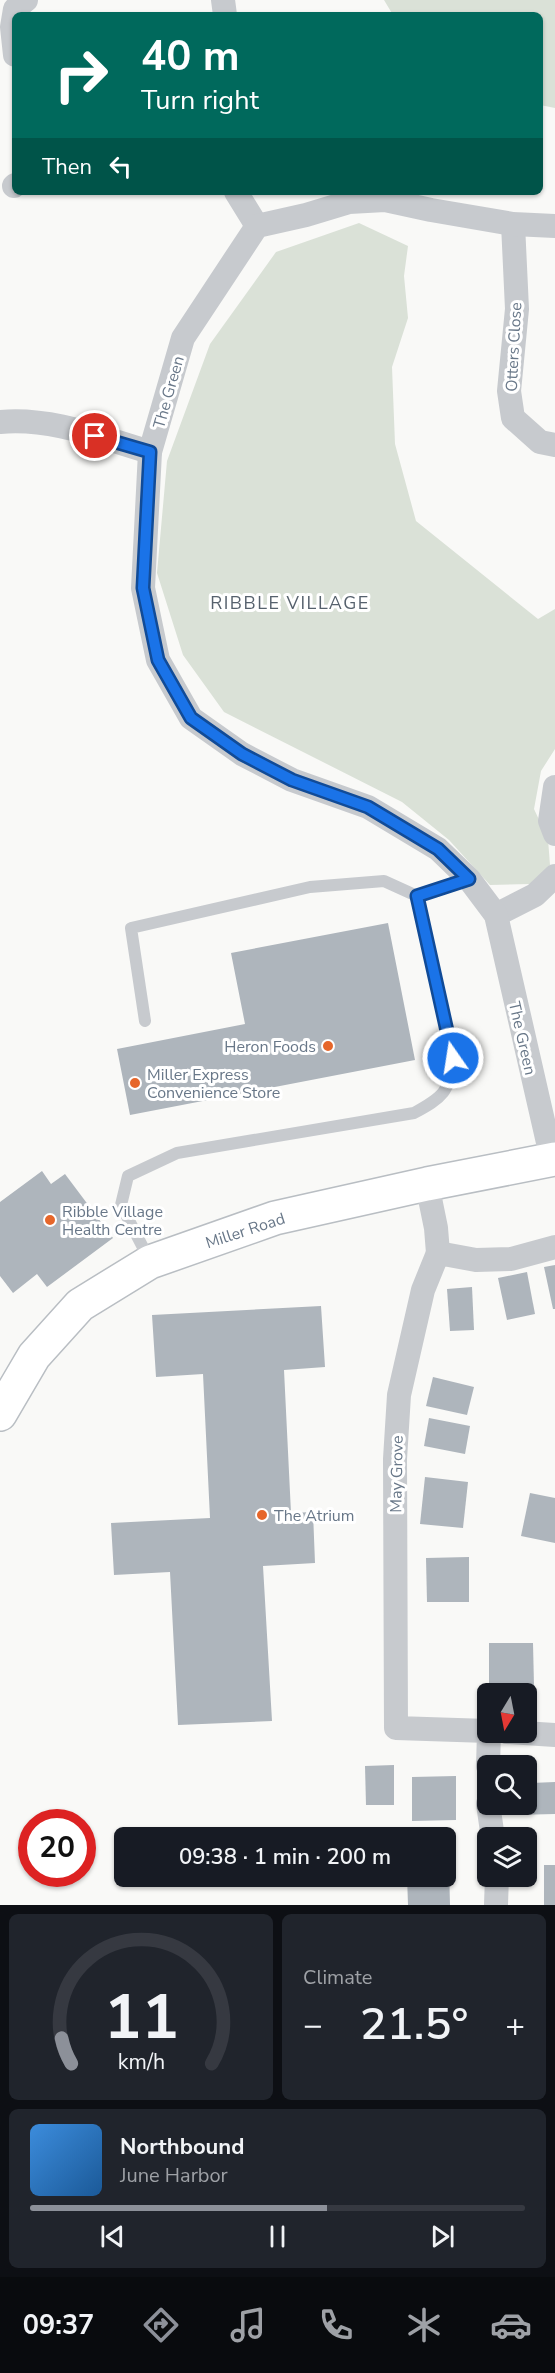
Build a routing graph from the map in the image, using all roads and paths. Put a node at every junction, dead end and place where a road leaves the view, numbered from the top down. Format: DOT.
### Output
graph roads {
  1 [pos="26,0"];
  2 [pos="14,12"];
  3 [pos="238,195"];
  4 [pos="513,224"];
  5 [pos="257,226"];
  6 [pos="555,226"];
  7 [pos="0,422"];
  8 [pos="555,445"];
  9 [pos="150,452"];
  10 [pos="555,787"];
  11 [pos="555,834"];
  12 [pos="555,876"];
  13 [pos="469,879"];
  14 [pos="417,896"];
  15 [pos="496,915"];
  16 [pos="145,1021"];
  17 [pos="553,1160"];
  18 [pos="427,1184"];
  19 [pos="555,1247"];
  20 [pos="438,1253"];
  21 [pos="150,1262"];
  22 [pos="0,1414"];
  23 [pos="477,1732"];
  24 [pos="537,1734"];
  25 [pos="555,1735"];
  26 [pos="497,1887"];
  27 [pos="496,1905"];
  1 -- 2 [label="street"];
  3 -- 5 [label="street"];
  4 -- 5 [label="street"];
  4 -- 6 [label="street"];
  4 -- 8 [label="street, Otters Close"];
  5 -- 9 [label="street, The Green"];
  7 -- 9 [label="street"];
  9 -- 13 [label="street, The Green"];
  10 -- 11 [label="street"];
  12 -- 15 [label="street"];
  13 -- 14 [label="lane"];
  13 -- 15 [label="street, The Green"];
  14 -- 16 [label="lane"];
  14 -- 21 [label="lane"];
  15 -- 17 [label="street, The Green"];
  17 -- 18 [label="street, Miller Road"];
  18 -- 20 [label="street"];
  18 -- 21 [label="street, Miller Road"];
  19 -- 20 [label="street"];
  20 -- 23 [label="street, May Grove"];
  21 -- 22 [label="street, Miller Road"];
  24 -- 25 [label="street"];
  26 -- 27 [label="street"];
}
